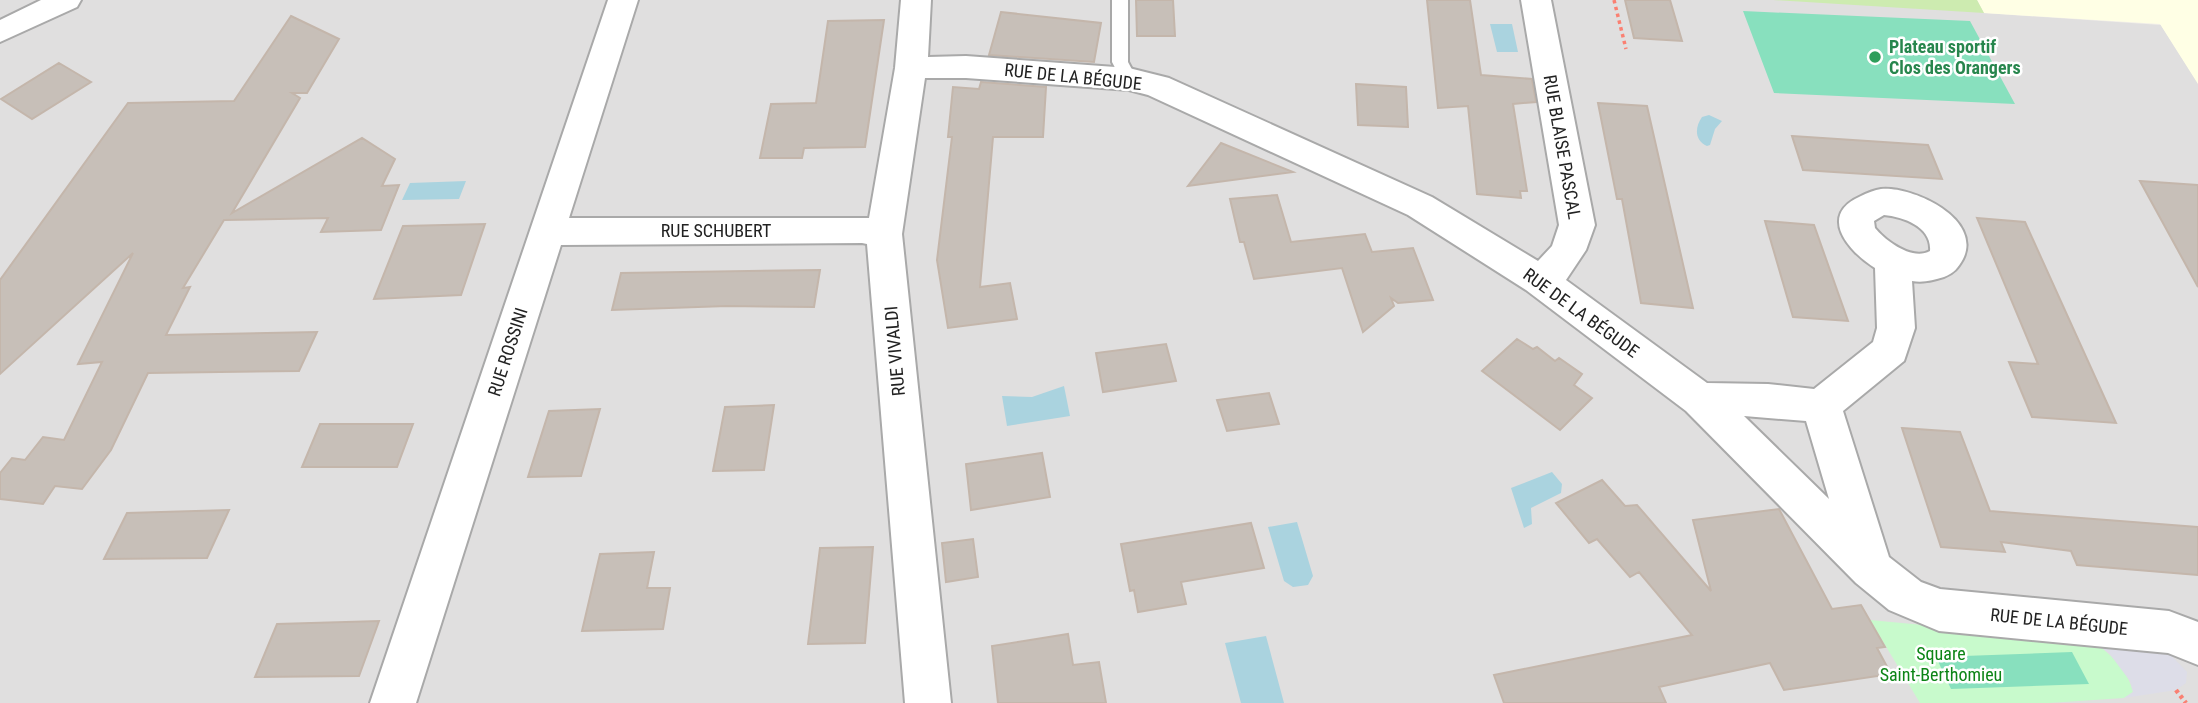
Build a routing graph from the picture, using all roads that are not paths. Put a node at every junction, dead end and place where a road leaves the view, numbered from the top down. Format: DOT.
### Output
graph roads {
  1 [pos="623,0"];
  2 [pos="916,0"];
  3 [pos="1119,0"];
  4 [pos="1536,0"];
  5 [pos="57,1"];
  6 [pos="0,32"];
  7 [pos="911,68"];
  8 [pos="1129,79"];
  9 [pos="548,232"];
  10 [pos="884,234"];
  11 [pos="1894,263"];
  12 [pos="1539,280"];
  13 [pos="1700,399"];
  14 [pos="1821,407"];
  15 [pos="1871,569"];
  16 [pos="2198,644"];
  17 [pos="393,703"];
  18 [pos="928,703"];
  1 -- 9 [label="street, RUE ROSSINI"];
  2 -- 7 [label="street, RUE VIVALDI"];
  3 -- 8 [label="lane"];
  4 -- 12 [label="street, RUE BLAISE PASCAL"];
  5 -- 6 [label="street"];
  7 -- 8 [label="street, RUE DE LA BÉGUDE"];
  7 -- 10 [label="street, RUE VIVALDI"];
  8 -- 12 [label="street, RUE DE LA BÉGUDE"];
  9 -- 10 [label="street, RUE SCHUBERT"];
  9 -- 17 [label="street, RUE ROSSINI"];
  10 -- 18 [label="street, RUE VIVALDI"];
  11 -- 14 [label="street"];
  12 -- 13 [label="street, RUE DE LA BÉGUDE"];
  13 -- 14 [label="street"];
  13 -- 15 [label="street, RUE DE LA BÉGUDE"];
  14 -- 15 [label="street"];
  15 -- 16 [label="street, RUE DE LA BÉGUDE"];
}
